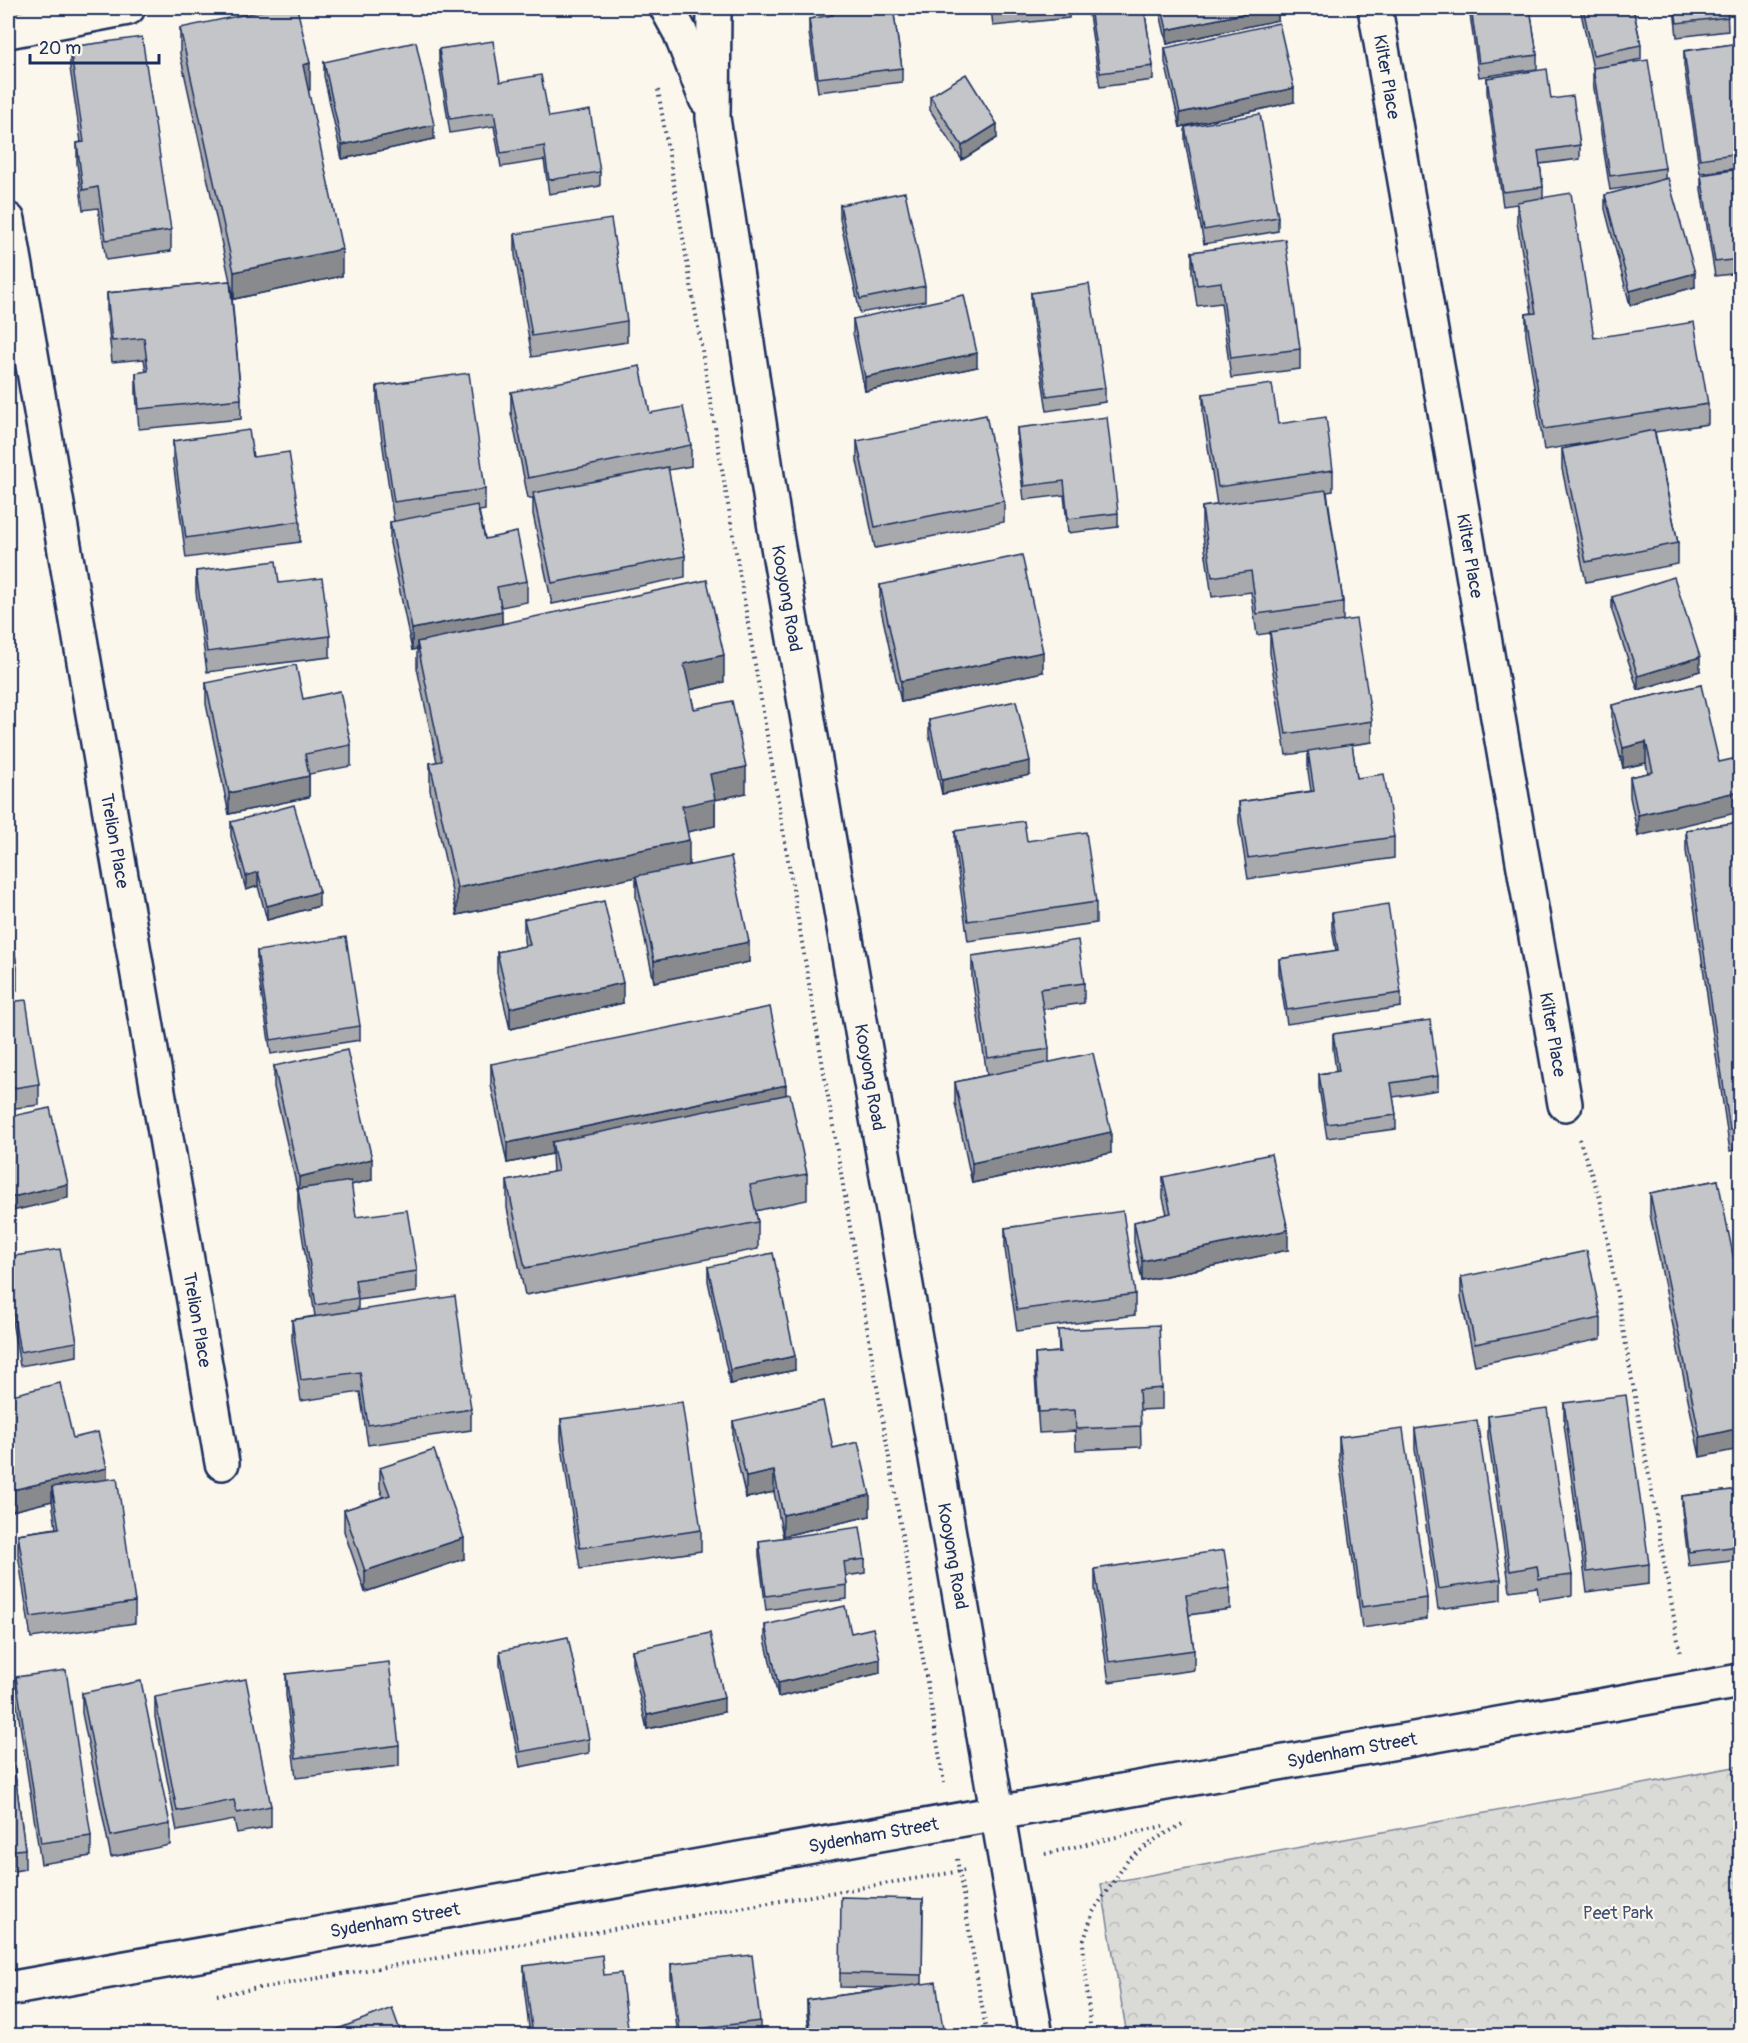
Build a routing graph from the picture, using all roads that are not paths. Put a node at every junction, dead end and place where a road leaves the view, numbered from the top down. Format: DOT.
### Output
graph roads {
  1 [pos="128,8"];
  2 [pos="667,8"];
  3 [pos="714,8"];
  4 [pos="1375,8"];
  5 [pos="8,31"];
  6 [pos="713,118"];
  7 [pos="8,220"];
  8 [pos="1566,1104"];
  9 [pos="222,1463"];
  10 [pos="1740,1681"];
  11 [pos="996,1815"];
  12 [pos="8,1989"];
  13 [pos="1036,2036"];
  1 -- 5 [label="street"];
  2 -- 6 [label="street, Kooyong Road"];
  3 -- 6 [label="street, Kooyong Road"];
  4 -- 8 [label="street, Kilter Place"];
  6 -- 11 [label="street, Kooyong Road"];
  7 -- 9 [label="street, Trelion Place"];
  10 -- 11 [label="street, Sydenham Street"];
  11 -- 12 [label="street, Sydenham Street"];
  11 -- 13 [label="street, Kooyong Road"];
}
